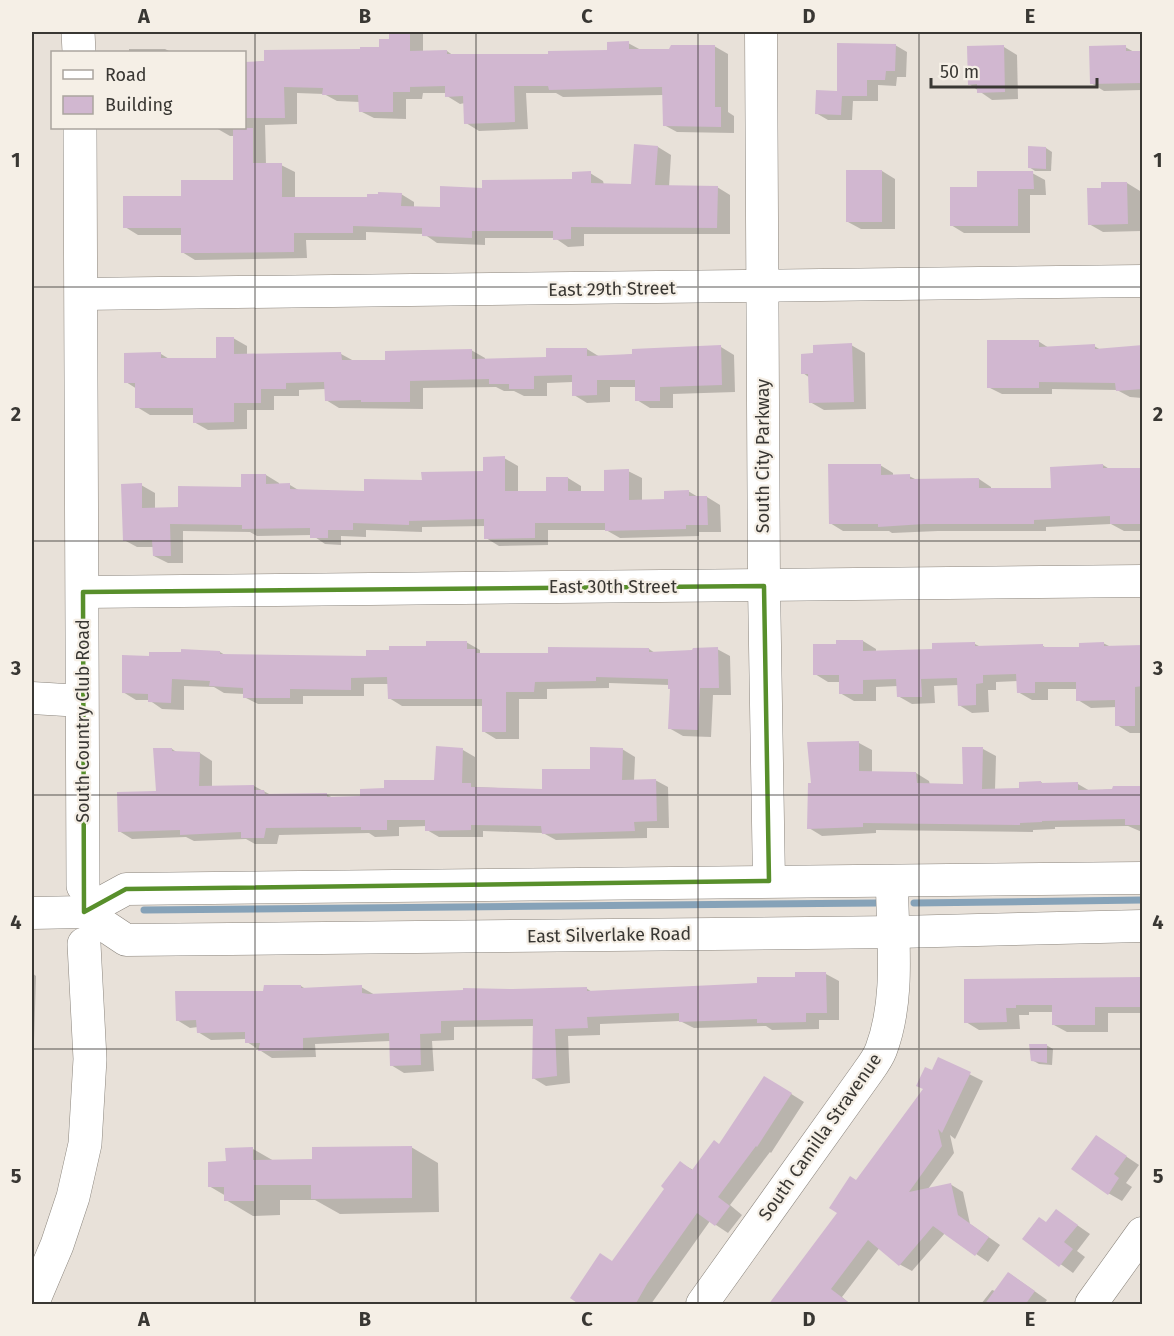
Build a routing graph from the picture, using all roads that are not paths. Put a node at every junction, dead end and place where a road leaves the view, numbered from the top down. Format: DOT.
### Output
graph roads {
  1 [pos="78,32"];
  2 [pos="761,32"];
  3 [pos="79,51"];
  4 [pos="80,129"];
  5 [pos="1143,281"];
  6 [pos="762,287"];
  7 [pos="81,294"];
  8 [pos="1143,581"];
  9 [pos="764,586"];
  10 [pos="83,592"];
  11 [pos="32,698"];
  12 [pos="82,701"];
  13 [pos="1143,878"];
  14 [pos="892,880"];
  15 [pos="769,881"];
  16 [pos="84,899"];
  17 [pos="32,913"];
  18 [pos="1143,926"];
  19 [pos="892,932"];
  20 [pos="84,944"];
  21 [pos="1143,1233"];
  22 [pos="32,1305"];
  23 [pos="702,1305"];
  24 [pos="1091,1305"];
  1 -- 3 [label="main road"];
  2 -- 6 [label="street, South City Parkway"];
  4 -- 7 [label="main road, South Country Club Road"];
  5 -- 6 [label="street, East 29th Street"];
  6 -- 7 [label="street, East 29th Street"];
  6 -- 9 [label="street, South City Parkway"];
  7 -- 10 [label="main road, South Country Club Road"];
  8 -- 9 [label="street, East 30th Street"];
  9 -- 10 [label="street, East 30th Street"];
  9 -- 15 [label="street, South City Parkway"];
  10 -- 12 [label="main road, South Country Club Road"];
  11 -- 12 [label="street"];
  12 -- 16 [label="main road, South Country Club Road"];
  13 -- 14 [label="street"];
  14 -- 15 [label="street"];
  14 -- 19 [label="street, South Camilla Stravenue"];
  15 -- 16 [label="street"];
  16 -- 17 [label="street"];
  16 -- 19 [label="street, East Silverlake Road"];
  16 -- 20 [label="street, South Country Club Road"];
  18 -- 19 [label="street, East Silverlake Road"];
  19 -- 23 [label="street, South Camilla Stravenue"];
  20 -- 22 [label="main road, South Country Club Road"];
  21 -- 24 [label="street"];
}
